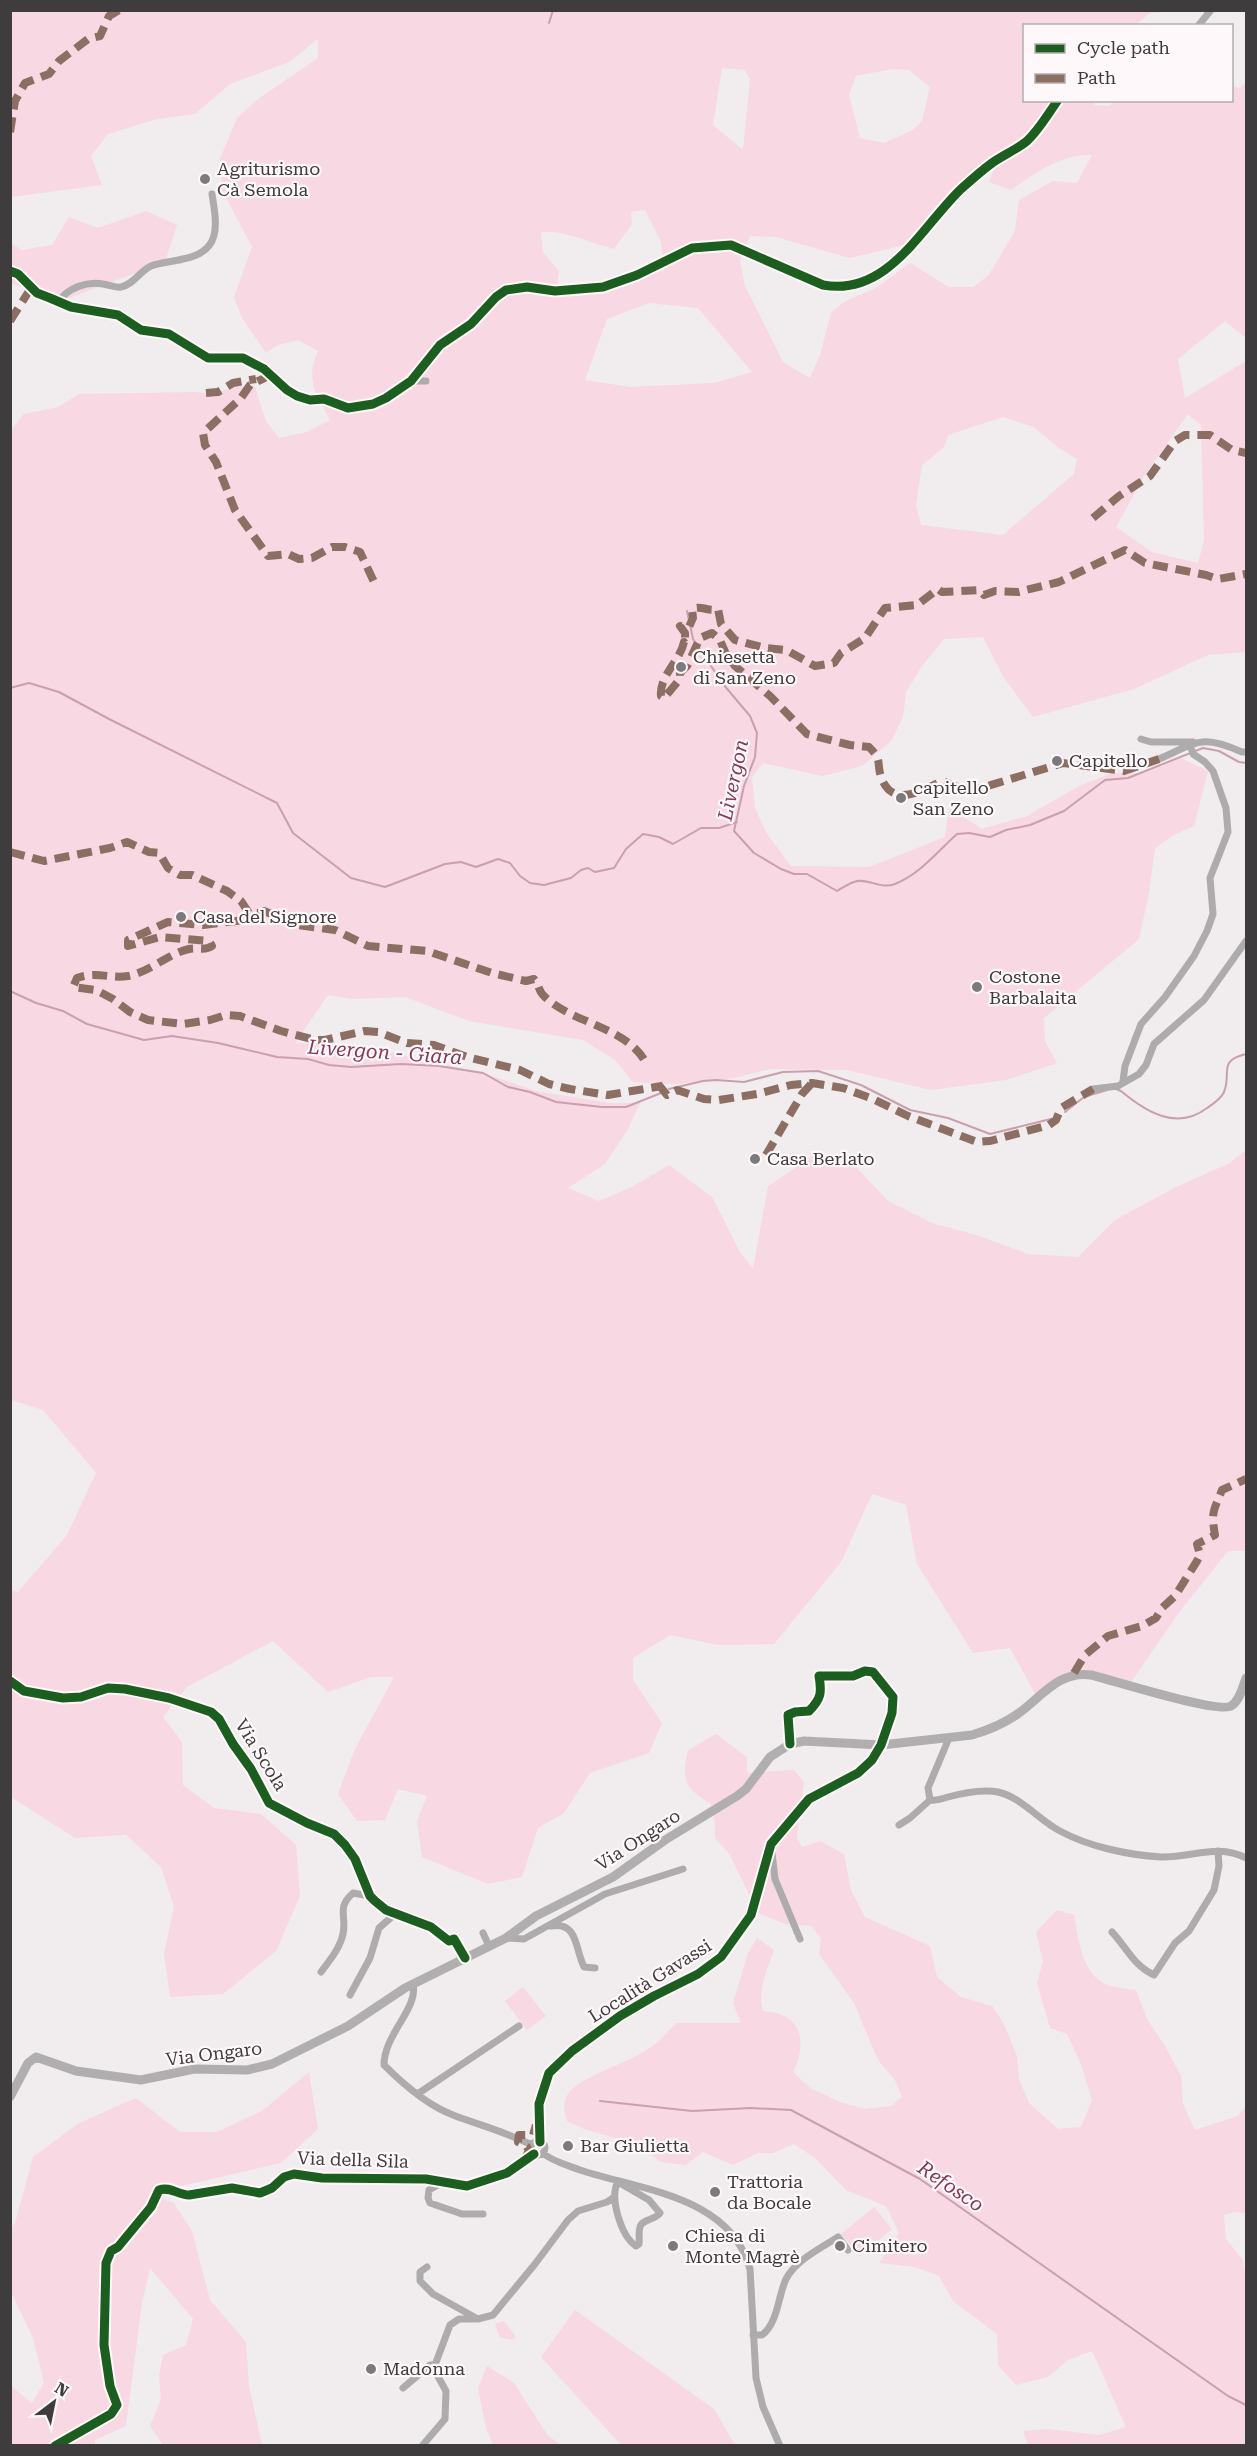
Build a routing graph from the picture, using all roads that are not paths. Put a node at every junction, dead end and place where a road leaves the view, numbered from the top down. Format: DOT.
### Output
graph roads {
  1 [pos="1211,10"];
  2 [pos="1200,24"];
  3 [pos="1057,102"];
  4 [pos="212,194"];
  5 [pos="10,272"];
  6 [pos="58,302"];
  7 [pos="411,381"];
  8 [pos="426,381"];
  9 [pos="1141,739"];
  10 [pos="1192,747"];
  11 [pos="1246,752"];
  12 [pos="1159,759"];
  13 [pos="1246,940"];
  14 [pos="1123,1081"];
  15 [pos="1093,1089"];
  16 [pos="1246,1678"];
  17 [pos="10,1681"];
  18 [pos="949,1738"];
  19 [pos="790,1744"];
  20 [pos="881,1746"];
  21 [pos="930,1800"];
  22 [pos="899,1825"];
  23 [pos="771,1844"];
  24 [pos="1218,1851"];
  25 [pos="1246,1858"];
  26 [pos="683,1869"];
  27 [pos="370,1896"];
  28 [pos="395,1914"];
  29 [pos="548,1927"];
  30 [pos="1112,1932"];
  31 [pos="483,1933"];
  32 [pos="506,1938"];
  33 [pos="800,1939"];
  34 [pos="489,1946"];
  35 [pos="465,1958"];
  36 [pos="595,1968"];
  37 [pos="321,1972"];
  38 [pos="413,1984"];
  39 [pos="350,1995"];
  40 [pos="519,2026"];
  41 [pos="419,2093"];
  42 [pos="10,2097"];
  43 [pos="540,2142"];
  44 [pos="532,2145"];
  45 [pos="534,2154"];
  46 [pos="543,2154"];
  47 [pos="445,2181"];
  48 [pos="618,2182"];
  49 [pos="613,2198"];
  50 [pos="483,2214"];
  51 [pos="848,2250"];
  52 [pos="427,2267"];
  53 [pos="478,2319"];
  54 [pos="753,2335"];
  55 [pos="435,2365"];
  56 [pos="403,2388"];
  57 [pos="55,2445"];
  58 [pos="422,2445"];
  59 [pos="780,2445"];
  1 -- 2 [label="street"];
  3 -- 7 [label="street"];
  4 -- 6 [label="street"];
  5 -- 6 [label="street"];
  6 -- 7 [label="street"];
  7 -- 8 [label="street"];
  9 -- 10 [label="street"];
  10 -- 11 [label="street"];
  10 -- 12 [label="street"];
  10 -- 14 [label="street"];
  13 -- 14 [label="street"];
  14 -- 15 [label="street"];
  16 -- 18 [label="main road"];
  17 -- 27 [label="street, Via Scola"];
  18 -- 20 [label="main road"];
  18 -- 21 [label="street"];
  19 -- 20 [label="main road"];
  19 -- 20 [label="street"];
  19 -- 32 [label="main road, Via Ongaro"];
  20 -- 23 [label="street, Località Gavassi"];
  21 -- 22 [label="street"];
  21 -- 24 [label="street"];
  23 -- 33 [label="street"];
  23 -- 43 [label="street, Località Gavassi"];
  24 -- 25 [label="street"];
  24 -- 30 [label="street"];
  26 -- 29 [label="street"];
  27 -- 28 [label="street"];
  27 -- 37 [label="street"];
  28 -- 35 [label="street"];
  28 -- 39 [label="street"];
  29 -- 32 [label="street"];
  29 -- 36 [label="street"];
  31 -- 34 [label="street"];
  32 -- 34 [label="main road, Via Ongaro"];
  34 -- 35 [label="main road, Via Ongaro"];
  35 -- 38 [label="main road, Via Ongaro"];
  38 -- 41 [label="street"];
  38 -- 42 [label="main road, Via Ongaro"];
  40 -- 41 [label="street"];
  41 -- 44 [label="street"];
  43 -- 44 [label="street"];
  43 -- 46 [label="street"];
  44 -- 45 [label="street"];
  45 -- 46 [label="street"];
  45 -- 47 [label="street, Via della Sila"];
  46 -- 48 [label="street"];
  47 -- 50 [label="street"];
  47 -- 57 [label="street, Via della Sila"];
  48 -- 49 [label="street"];
  48 -- 49 [label="street"];
  48 -- 54 [label="street"];
  49 -- 53 [label="street"];
  51 -- 54 [label="street"];
  52 -- 53 [label="street"];
  53 -- 55 [label="street"];
  54 -- 59 [label="street"];
  55 -- 56 [label="street"];
  55 -- 58 [label="street"];
}
